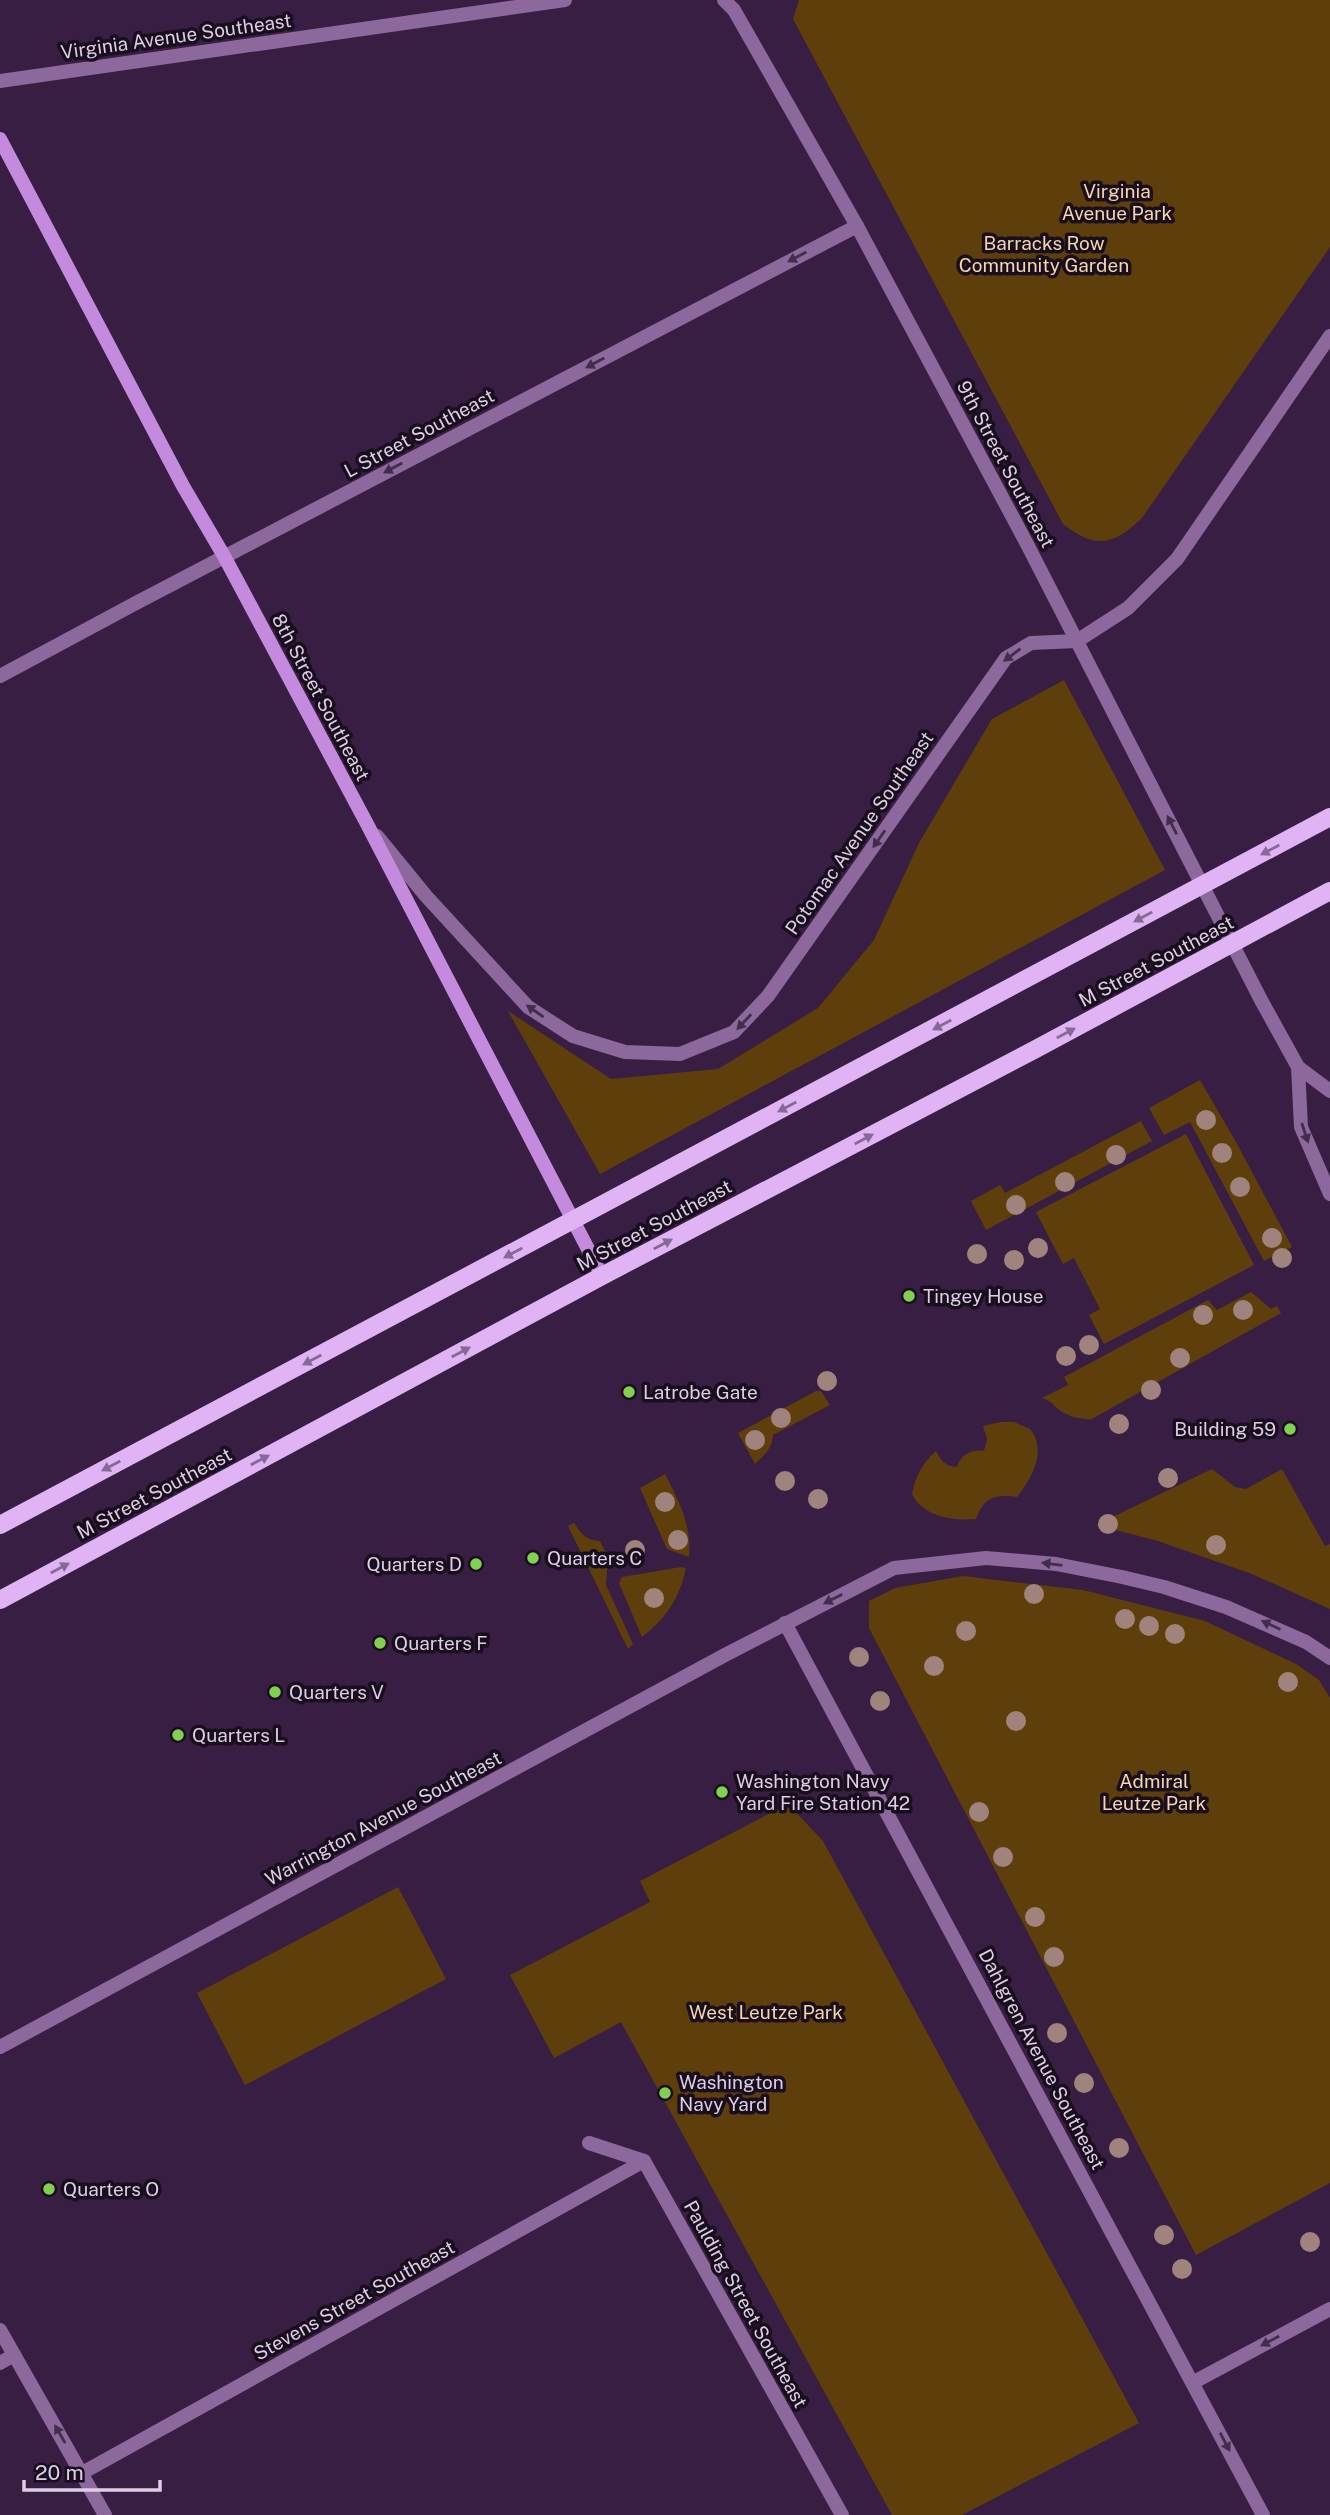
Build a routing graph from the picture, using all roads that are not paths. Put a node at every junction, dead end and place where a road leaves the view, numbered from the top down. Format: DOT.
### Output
graph roads {
  1 [pos="565,0"];
  2 [pos="729,5"];
  3 [pos="0,81"];
  4 [pos="0,139"];
  5 [pos="857,226"];
  6 [pos="1330,336"];
  7 [pos="225,556"];
  8 [pos="1077,641"];
  9 [pos="0,676"];
  10 [pos="1330,817"];
  11 [pos="366,822"];
  12 [pos="1203,885"];
  13 [pos="1330,891"];
  14 [pos="1231,944"];
  15 [pos="1298,1067"];
  16 [pos="1330,1091"];
  17 [pos="1330,1194"];
  18 [pos="573,1222"];
  19 [pos="602,1276"];
  20 [pos="0,1525"];
  21 [pos="0,1600"];
  22 [pos="785,1623"];
  23 [pos="1330,1658"];
  24 [pos="0,2047"];
  25 [pos="589,2143"];
  26 [pos="644,2161"];
  27 [pos="1330,2309"];
  28 [pos="0,2330"];
  29 [pos="14,2355"];
  30 [pos="0,2363"];
  31 [pos="1194,2382"];
  32 [pos="82,2473"];
  33 [pos="105,2515"];
  34 [pos="842,2515"];
  35 [pos="1263,2515"];
  1 -- 3 [label="street, Virginia Avenue Southeast"];
  2 -- 5 [label="street, 9th Street Southeast"];
  4 -- 7 [label="main road, 8th Street Southeast"];
  5 -- 7 [label="street, L Street Southeast, one-way"];
  5 -- 8 [label="street, 9th Street Southeast"];
  6 -- 8 [label="street"];
  7 -- 9 [label="street, L Street Southeast"];
  7 -- 11 [label="main road, 8th Street Southeast"];
  8 -- 11 [label="street, Potomac Avenue Southeast, one-way"];
  12 -- 8 [label="street, 9th Street Southeast, one-way"];
  10 -- 12 [label="main road, one-way"];
  11 -- 18 [label="main road, 8th Street Southeast"];
  12 -- 14 [label="street, 9th Street Southeast"];
  12 -- 18 [label="main road, one-way"];
  13 -- 14 [label="main road, M Street Southeast"];
  14 -- 15 [label="street, 9th Street Southeast"];
  19 -- 14 [label="main road, M Street Southeast, one-way"];
  15 -- 16 [label="street"];
  15 -- 17 [label="street, one-way"];
  18 -- 19 [label="main road, 8th Street Southeast"];
  18 -- 20 [label="main road, one-way"];
  21 -- 19 [label="main road, M Street Southeast, one-way"];
  23 -- 22 [label="street, Warrington Avenue Southeast, one-way"];
  22 -- 24 [label="street, Warrington Avenue Southeast"];
  22 -- 31 [label="street, Dahlgren Avenue Southeast"];
  25 -- 26 [label="street"];
  26 -- 32 [label="street, Stevens Street Southeast"];
  26 -- 34 [label="street, Paulding Street Southeast"];
  27 -- 31 [label="street, one-way"];
  28 -- 29 [label="street"];
  29 -- 30 [label="street"];
  32 -- 29 [label="street, one-way"];
  31 -- 35 [label="street, Dahlgren Avenue Southeast, one-way"];
  32 -- 33 [label="street"];
}
